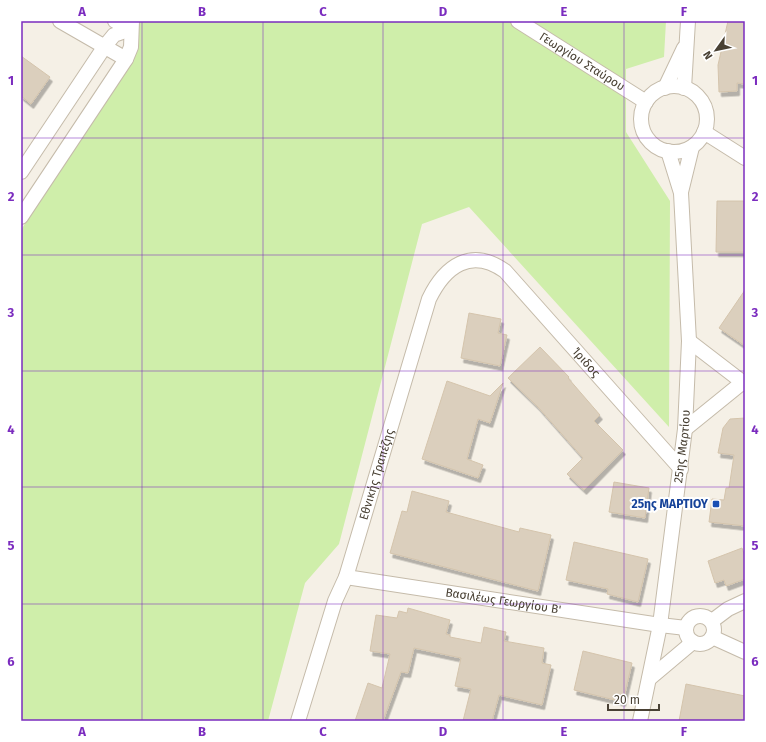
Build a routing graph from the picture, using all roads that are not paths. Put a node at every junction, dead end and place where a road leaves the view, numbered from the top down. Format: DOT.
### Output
graph roads {
  1 [pos="60,21"];
  2 [pos="115,21"];
  3 [pos="518,21"];
  4 [pos="688,21"];
  5 [pos="131,25"];
  6 [pos="688,41"];
  7 [pos="105,46"];
  8 [pos="126,59"];
  9 [pos="665,88"];
  10 [pos="684,88"];
  11 [pos="646,102"];
  12 [pos="704,132"];
  13 [pos="692,147"];
  14 [pos="668,151"];
  15 [pos="745,158"];
  16 [pos="21,172"];
  17 [pos="681,193"];
  18 [pos="21,217"];
  19 [pos="487,261"];
  20 [pos="689,341"];
  21 [pos="744,383"];
  22 [pos="685,429"];
  23 [pos="681,469"];
  24 [pos="346,577"];
  25 [pos="745,601"];
  26 [pos="712,622"];
  27 [pos="660,625"];
  28 [pos="686,628"];
  29 [pos="712,637"];
  30 [pos="693,642"];
  31 [pos="745,652"];
  32 [pos="648,679"];
  33 [pos="298,721"];
  34 [pos="640,721"];
  1 -- 7 [label="street"];
  2 -- 5 [label="street"];
  3 -- 11 [label="street, Γεωργίου Σταύρου"];
  4 -- 6 [label="street"];
  5 -- 7 [label="street"];
  5 -- 8 [label="street"];
  6 -- 9 [label="street"];
  6 -- 10 [label="street"];
  7 -- 8 [label="street"];
  7 -- 16 [label="street"];
  8 -- 18 [label="street"];
  9 -- 10 [label="street"];
  9 -- 11 [label="street"];
  10 -- 12 [label="street"];
  11 -- 14 [label="street"];
  12 -- 13 [label="street"];
  12 -- 15 [label="street"];
  13 -- 14 [label="street"];
  13 -- 17 [label="street, 25ης Μαρτίου"];
  14 -- 17 [label="street, 25ης Μαρτίου"];
  17 -- 20 [label="street, 25ης Μαρτίου"];
  19 -- 23 [label="street, Ίριδος"];
  19 -- 24 [label="street, Εθνικής Τραπέζης"];
  20 -- 21 [label="street"];
  20 -- 22 [label="street, 25ης Μαρτίου"];
  21 -- 22 [label="street"];
  22 -- 23 [label="street, 25ης Μαρτίου"];
  23 -- 27 [label="street, 25ης Μαρτίου"];
  24 -- 27 [label="street, Βασιλέως Γεωργίου Β'"];
  24 -- 33 [label="street, Εθνικής Τραπέζης"];
  25 -- 26 [label="street"];
  26 -- 28 [label="street"];
  26 -- 29 [label="street"];
  27 -- 28 [label="street, Βασιλέως Γεωργίου Β'"];
  27 -- 32 [label="street, 25ης Μαρτίου"];
  28 -- 30 [label="street"];
  29 -- 30 [label="street"];
  29 -- 31 [label="street"];
  30 -- 32 [label="street"];
  32 -- 34 [label="street, 25ης Μαρτίου"];
}
